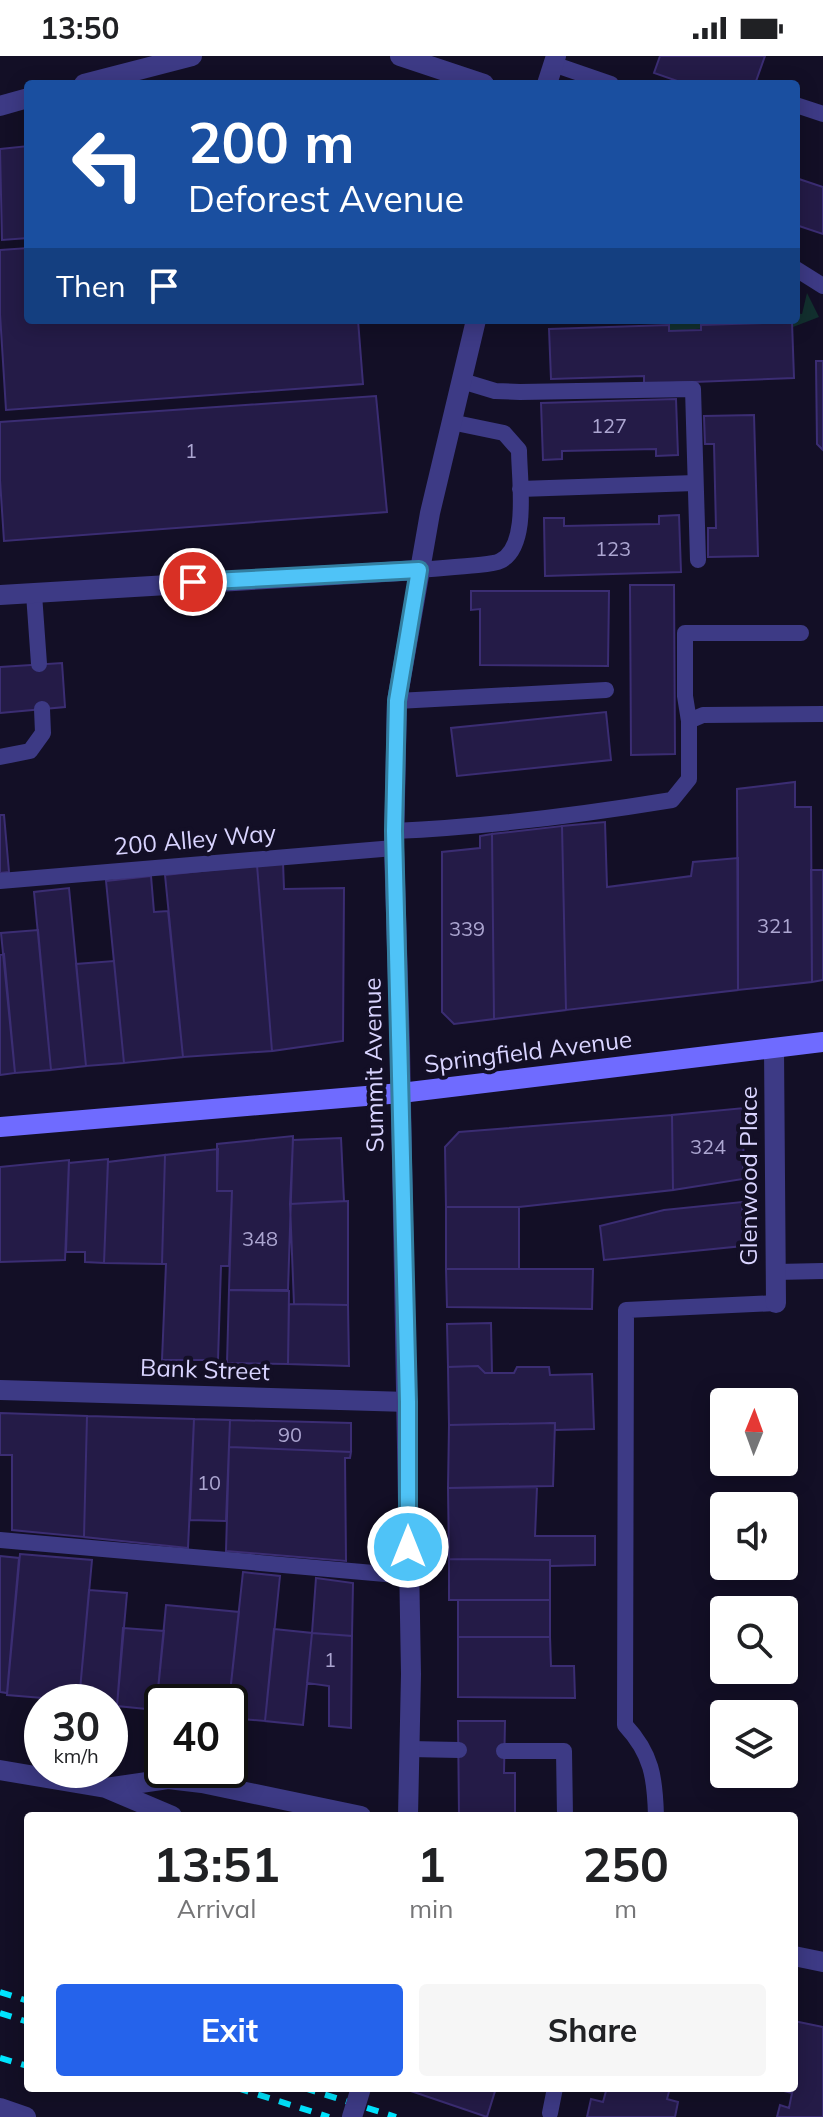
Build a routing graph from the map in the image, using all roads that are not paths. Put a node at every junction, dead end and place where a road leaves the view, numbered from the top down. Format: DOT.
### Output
graph roads {
  1 [pos="192,56"];
  2 [pos="400,56"];
  3 [pos="552,68"];
  4 [pos="99,80"];
  5 [pos="472,80"];
  6 [pos="596,80"];
  7 [pos="24,99"];
  8 [pos="0,106"];
  9 [pos="800,106"];
  10 [pos="823,114"];
  11 [pos="800,272"];
  12 [pos="823,286"];
  13 [pos="475,324"];
  14 [pos="462,381"];
  15 [pos="451,422"];
  16 [pos="695,483"];
  17 [pos="520,489"];
  18 [pos="698,560"];
  19 [pos="419,570"];
  20 [pos="34,594"];
  21 [pos="0,595"];
  22 [pos="801,633"];
  23 [pos="39,664"];
  24 [pos="606,690"];
  25 [pos="397,701"];
  26 [pos="42,709"];
  27 [pos="823,714"];
  28 [pos="689,721"];
  29 [pos="0,757"];
  30 [pos="394,840"];
  31 [pos="0,881"];
  32 [pos="823,1042"];
  33 [pos="774,1049"];
  34 [pos="401,1093"];
  35 [pos="0,1127"];
  36 [pos="823,1271"];
  37 [pos="776,1272"];
  38 [pos="776,1303"];
  39 [pos="0,1390"];
  40 [pos="408,1402"];
  41 [pos="0,1540"];
  42 [pos="408,1576"];
  43 [pos="410,1749"];
  44 [pos="459,1750"];
  45 [pos="504,1751"];
  46 [pos="0,1770"];
  47 [pos="24,1774"];
  48 [pos="128,1785"];
  49 [pos="106,1788"];
  50 [pos="163,1812"];
  51 [pos="342,1812"];
  52 [pos="408,1812"];
  53 [pos="565,1812"];
  54 [pos="656,1812"];
  55 [pos="798,1957"];
  56 [pos="823,1962"];
  57 [pos="360,2092"];
  58 [pos="554,2092"];
  59 [pos="0,2108"];
  60 [pos="550,2113"];
  61 [pos="26,2117"];
  62 [pos="352,2117"];
  1 -- 4 [label="street"];
  2 -- 5 [label="street"];
  3 -- 6 [label="lane"];
  7 -- 8 [label="street"];
  9 -- 10 [label="lane"];
  11 -- 12 [label="lane"];
  13 -- 14 [label="street, Summit Avenue"];
  14 -- 15 [label="street, Summit Avenue"];
  14 -- 16 [label="lane"];
  15 -- 17 [label="lane"];
  15 -- 19 [label="street, Summit Avenue"];
  16 -- 17 [label="lane"];
  16 -- 18 [label="lane"];
  17 -- 19 [label="lane"];
  19 -- 20 [label="street"];
  19 -- 25 [label="street, Summit Avenue"];
  20 -- 21 [label="street"];
  20 -- 23 [label="lane"];
  22 -- 28 [label="lane, 200 Alley Way"];
  24 -- 25 [label="lane"];
  25 -- 30 [label="street, Summit Avenue"];
  26 -- 29 [label="lane"];
  27 -- 28 [label="lane"];
  28 -- 30 [label="lane, 200 Alley Way"];
  30 -- 31 [label="lane, 200 Alley Way"];
  30 -- 34 [label="street, Summit Avenue"];
  32 -- 33 [label="main road, Springfield Avenue"];
  33 -- 34 [label="main road, Springfield Avenue"];
  33 -- 37 [label="street, Glenwood Place"];
  34 -- 35 [label="main road, Springfield Avenue"];
  34 -- 40 [label="street, Summit Avenue"];
  36 -- 37 [label="lane"];
  37 -- 38 [label="street, Glenwood Place"];
  38 -- 54 [label="lane"];
  39 -- 40 [label="street, Bank Street"];
  40 -- 42 [label="street, Summit Avenue"];
  41 -- 42 [label="lane"];
  42 -- 43 [label="street, Summit Avenue"];
  43 -- 44 [label="lane"];
  43 -- 52 [label="street, Summit Avenue"];
  45 -- 53 [label="lane"];
  46 -- 47 [label="street"];
  48 -- 51 [label="street"];
  49 -- 50 [label="street"];
  55 -- 56 [label="street"];
  57 -- 62 [label="street, bridge"];
  58 -- 60 [label="lane"];
  59 -- 61 [label="street"];
}
